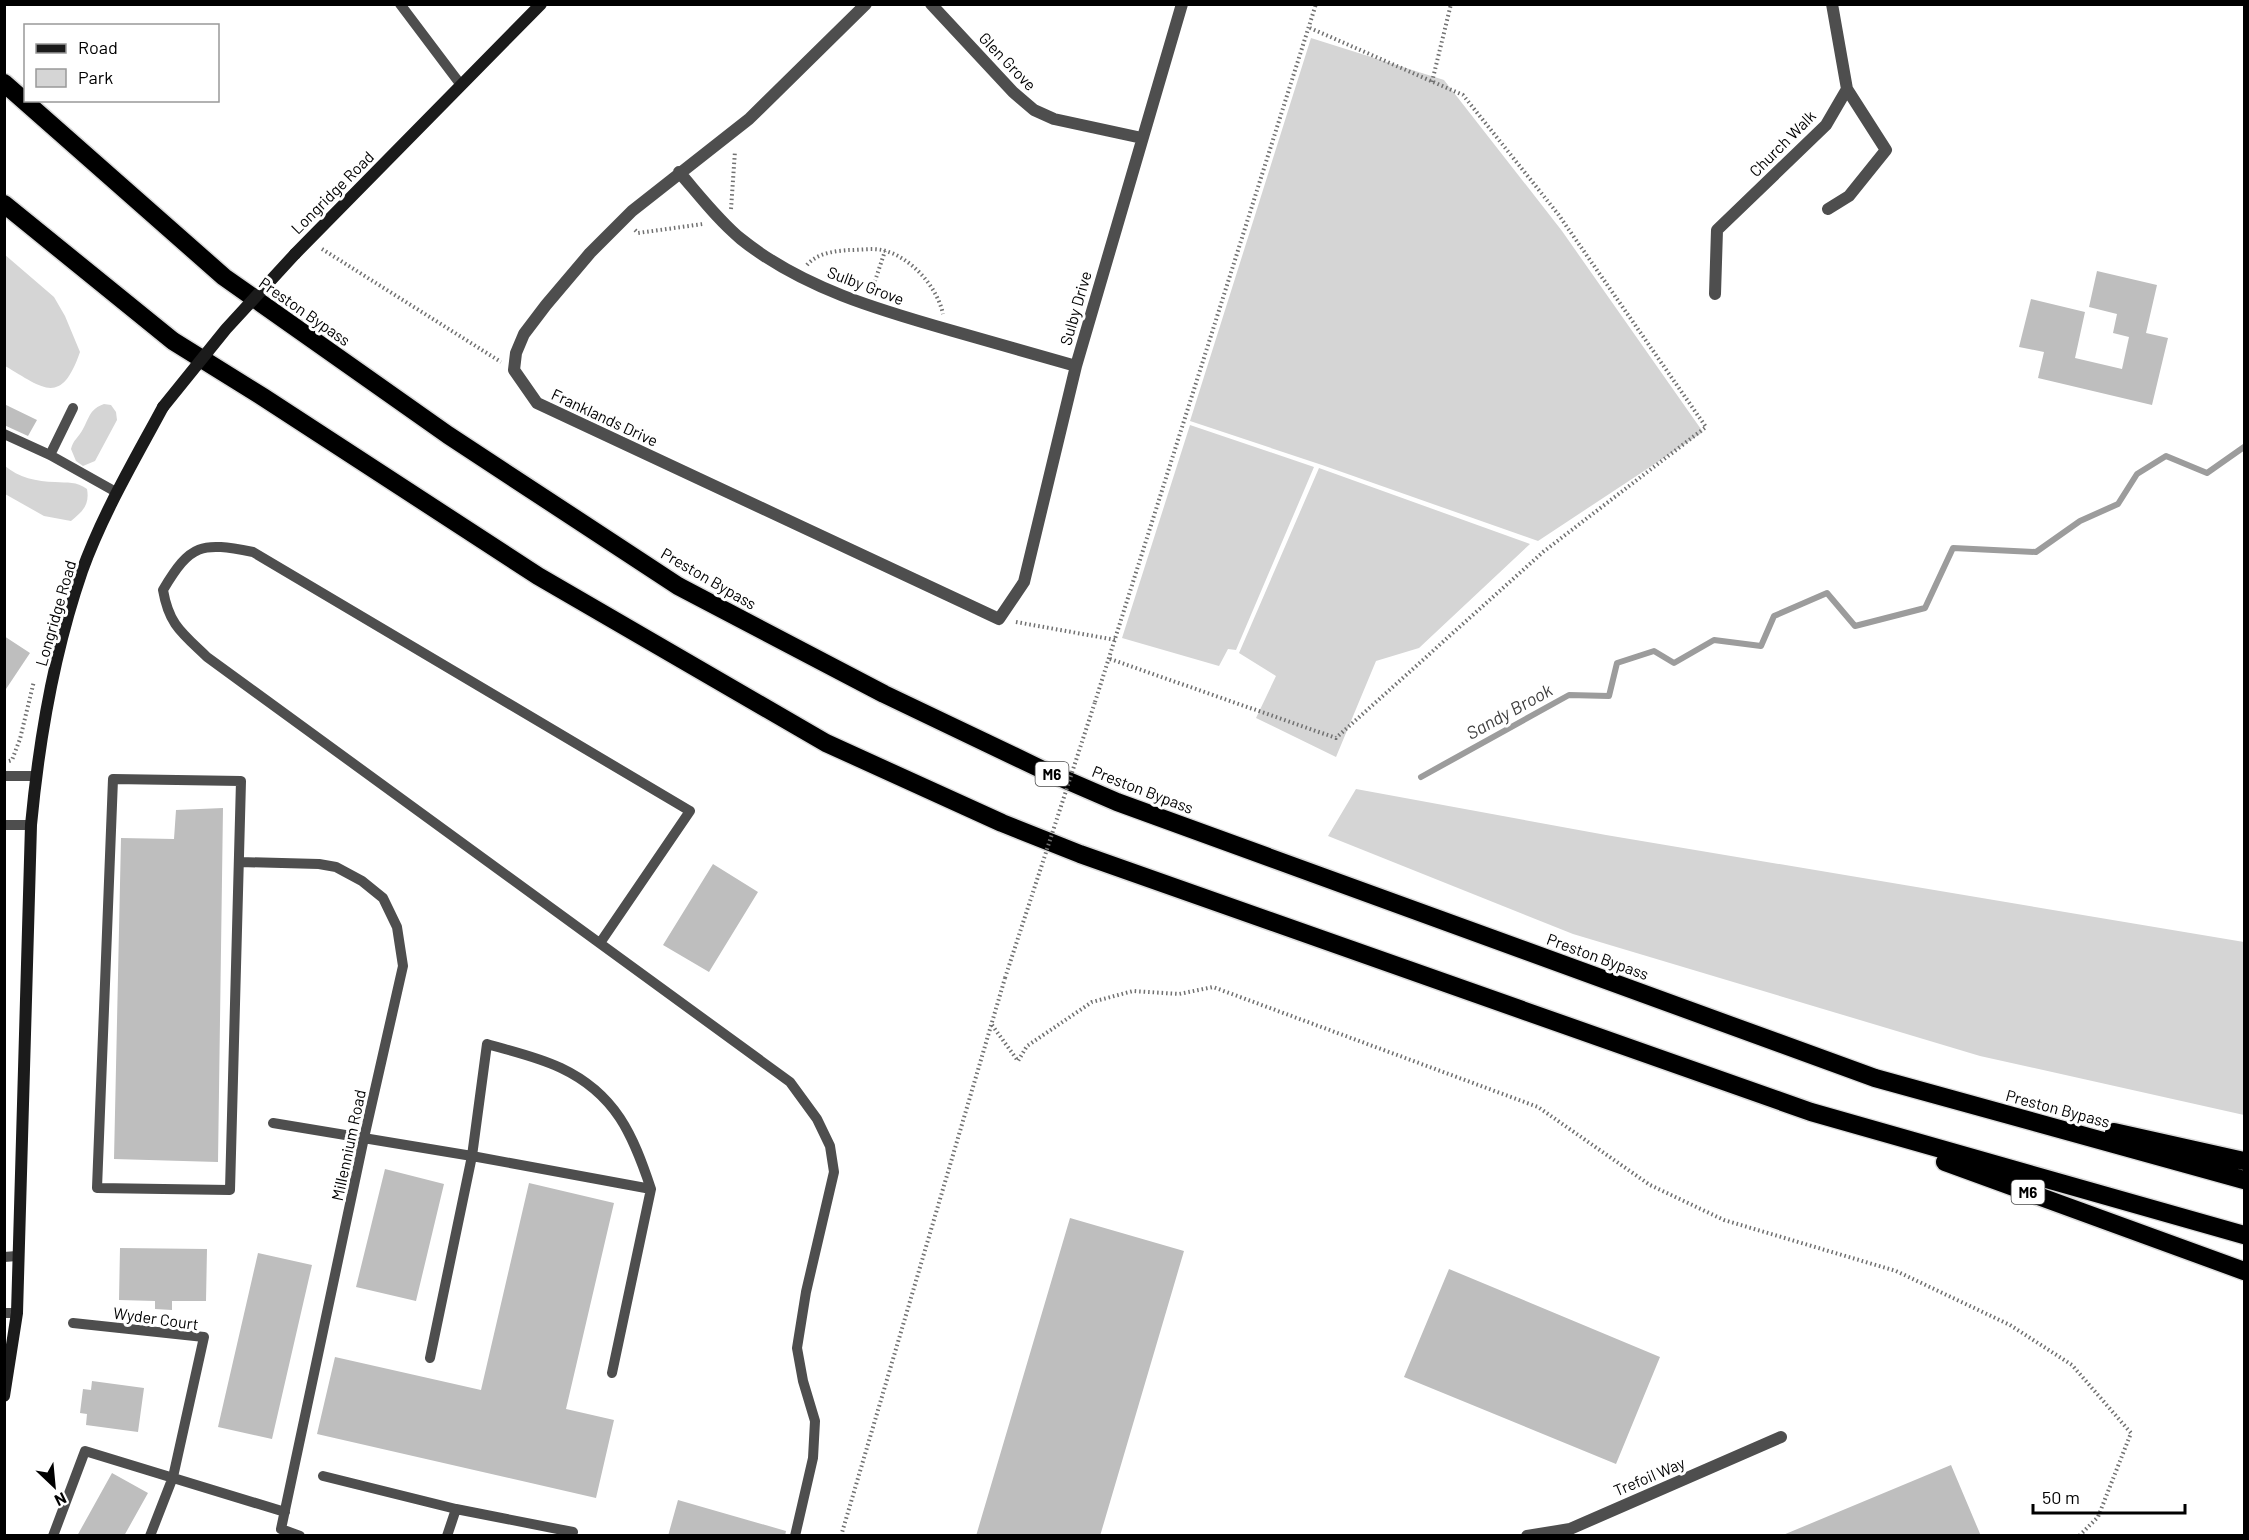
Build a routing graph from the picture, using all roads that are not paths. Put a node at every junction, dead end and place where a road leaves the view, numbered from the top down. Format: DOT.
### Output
graph roads {
  1 [pos="400,4"];
  2 [pos="541,4"];
  3 [pos="866,4"];
  4 [pos="931,4"];
  5 [pos="1182,4"];
  6 [pos="1832,4"];
  7 [pos="4,83"];
  8 [pos="461,85"];
  9 [pos="1847,89"];
  10 [pos="24,101"];
  11 [pos="26,102"];
  12 [pos="1142,138"];
  13 [pos="680,172"];
  14 [pos="4,204"];
  15 [pos="1828,209"];
  16 [pos="1715,294"];
  17 [pos="1076,366"];
  18 [pos="73,408"];
  19 [pos="4,434"];
  20 [pos="50,455"];
  21 [pos="116,492"];
  22 [pos="999,619"];
  23 [pos="4,776"];
  24 [pos="36,776"];
  25 [pos="4,825"];
  26 [pos="31,825"];
  27 [pos="240,862"];
  28 [pos="600,943"];
  29 [pos="1908,1087"];
  30 [pos="1811,1112"];
  31 [pos="273,1123"];
  32 [pos="364,1138"];
  33 [pos="472,1156"];
  34 [pos="2244,1161"];
  35 [pos="2244,1180"];
  36 [pos="651,1189"];
  37 [pos="2244,1235"];
  38 [pos="11,1256"];
  39 [pos="2244,1271"];
  40 [pos="10,1313"];
  41 [pos="73,1323"];
  42 [pos="430,1358"];
  43 [pos="612,1373"];
  44 [pos="4,1396"];
  45 [pos="1781,1437"];
  46 [pos="323,1476"];
  47 [pos="173,1477"];
  48 [pos="456,1509"];
  49 [pos="285,1512"];
  50 [pos="573,1532"];
  51 [pos="53,1536"];
  52 [pos="150,1536"];
  53 [pos="300,1536"];
  54 [pos="447,1536"];
  55 [pos="795,1536"];
  56 [pos="1527,1536"];
  1 -- 8 [label="lane"];
  2 -- 8 [label="main road, Longridge Road"];
  3 -- 13 [label="street"];
  4 -- 12 [label="street, Glen Grove"];
  5 -- 12 [label="street, Sulby Drive"];
  6 -- 9 [label="street"];
  7 -- 10 [label="highway, Preston Bypass / M6"];
  8 -- 21 [label="main road, Longridge Road, bridge"];
  9 -- 15 [label="street"];
  9 -- 16 [label="street, Church Walk"];
  11 -- 29 [label="highway, Preston Bypass / M6"];
  12 -- 17 [label="street, Sulby Drive"];
  13 -- 17 [label="street, Sulby Grove"];
  13 -- 22 [label="street, Franklands Drive"];
  14 -- 30 [label="highway, M6"];
  17 -- 22 [label="street, Sulby Drive"];
  18 -- 20 [label="lane"];
  19 -- 20 [label="lane"];
  20 -- 21 [label="lane"];
  21 -- 24 [label="main road, Longridge Road"];
  23 -- 24 [label="lane"];
  24 -- 26 [label="main road, Longridge Road"];
  25 -- 26 [label="lane"];
  26 -- 38 [label="main road, Longridge Road"];
  27 -- 27 [label="lane"];
  27 -- 32 [label="lane, Millennium Road"];
  28 -- 28 [label="lane"];
  28 -- 55 [label="lane"];
  29 -- 34 [label="highway, M6"];
  29 -- 35 [label="highway, Preston Bypass / M6"];
  30 -- 37 [label="highway, M6"];
  30 -- 39 [label="highway, M6"];
  31 -- 32 [label="lane"];
  32 -- 33 [label="lane"];
  32 -- 49 [label="lane, Millennium Road"];
  33 -- 36 [label="lane"];
  33 -- 36 [label="lane"];
  33 -- 42 [label="lane"];
  36 -- 43 [label="lane"];
  38 -- 40 [label="main road, Longridge Road"];
  40 -- 44 [label="main road, Longridge Road"];
  41 -- 47 [label="lane, Wyder Court"];
  45 -- 56 [label="street, Trefoil Way"];
  46 -- 48 [label="lane"];
  47 -- 49 [label="lane"];
  47 -- 51 [label="lane"];
  47 -- 52 [label="lane, Wyder Court"];
  48 -- 50 [label="lane"];
  48 -- 54 [label="lane"];
  49 -- 53 [label="lane"];
}
